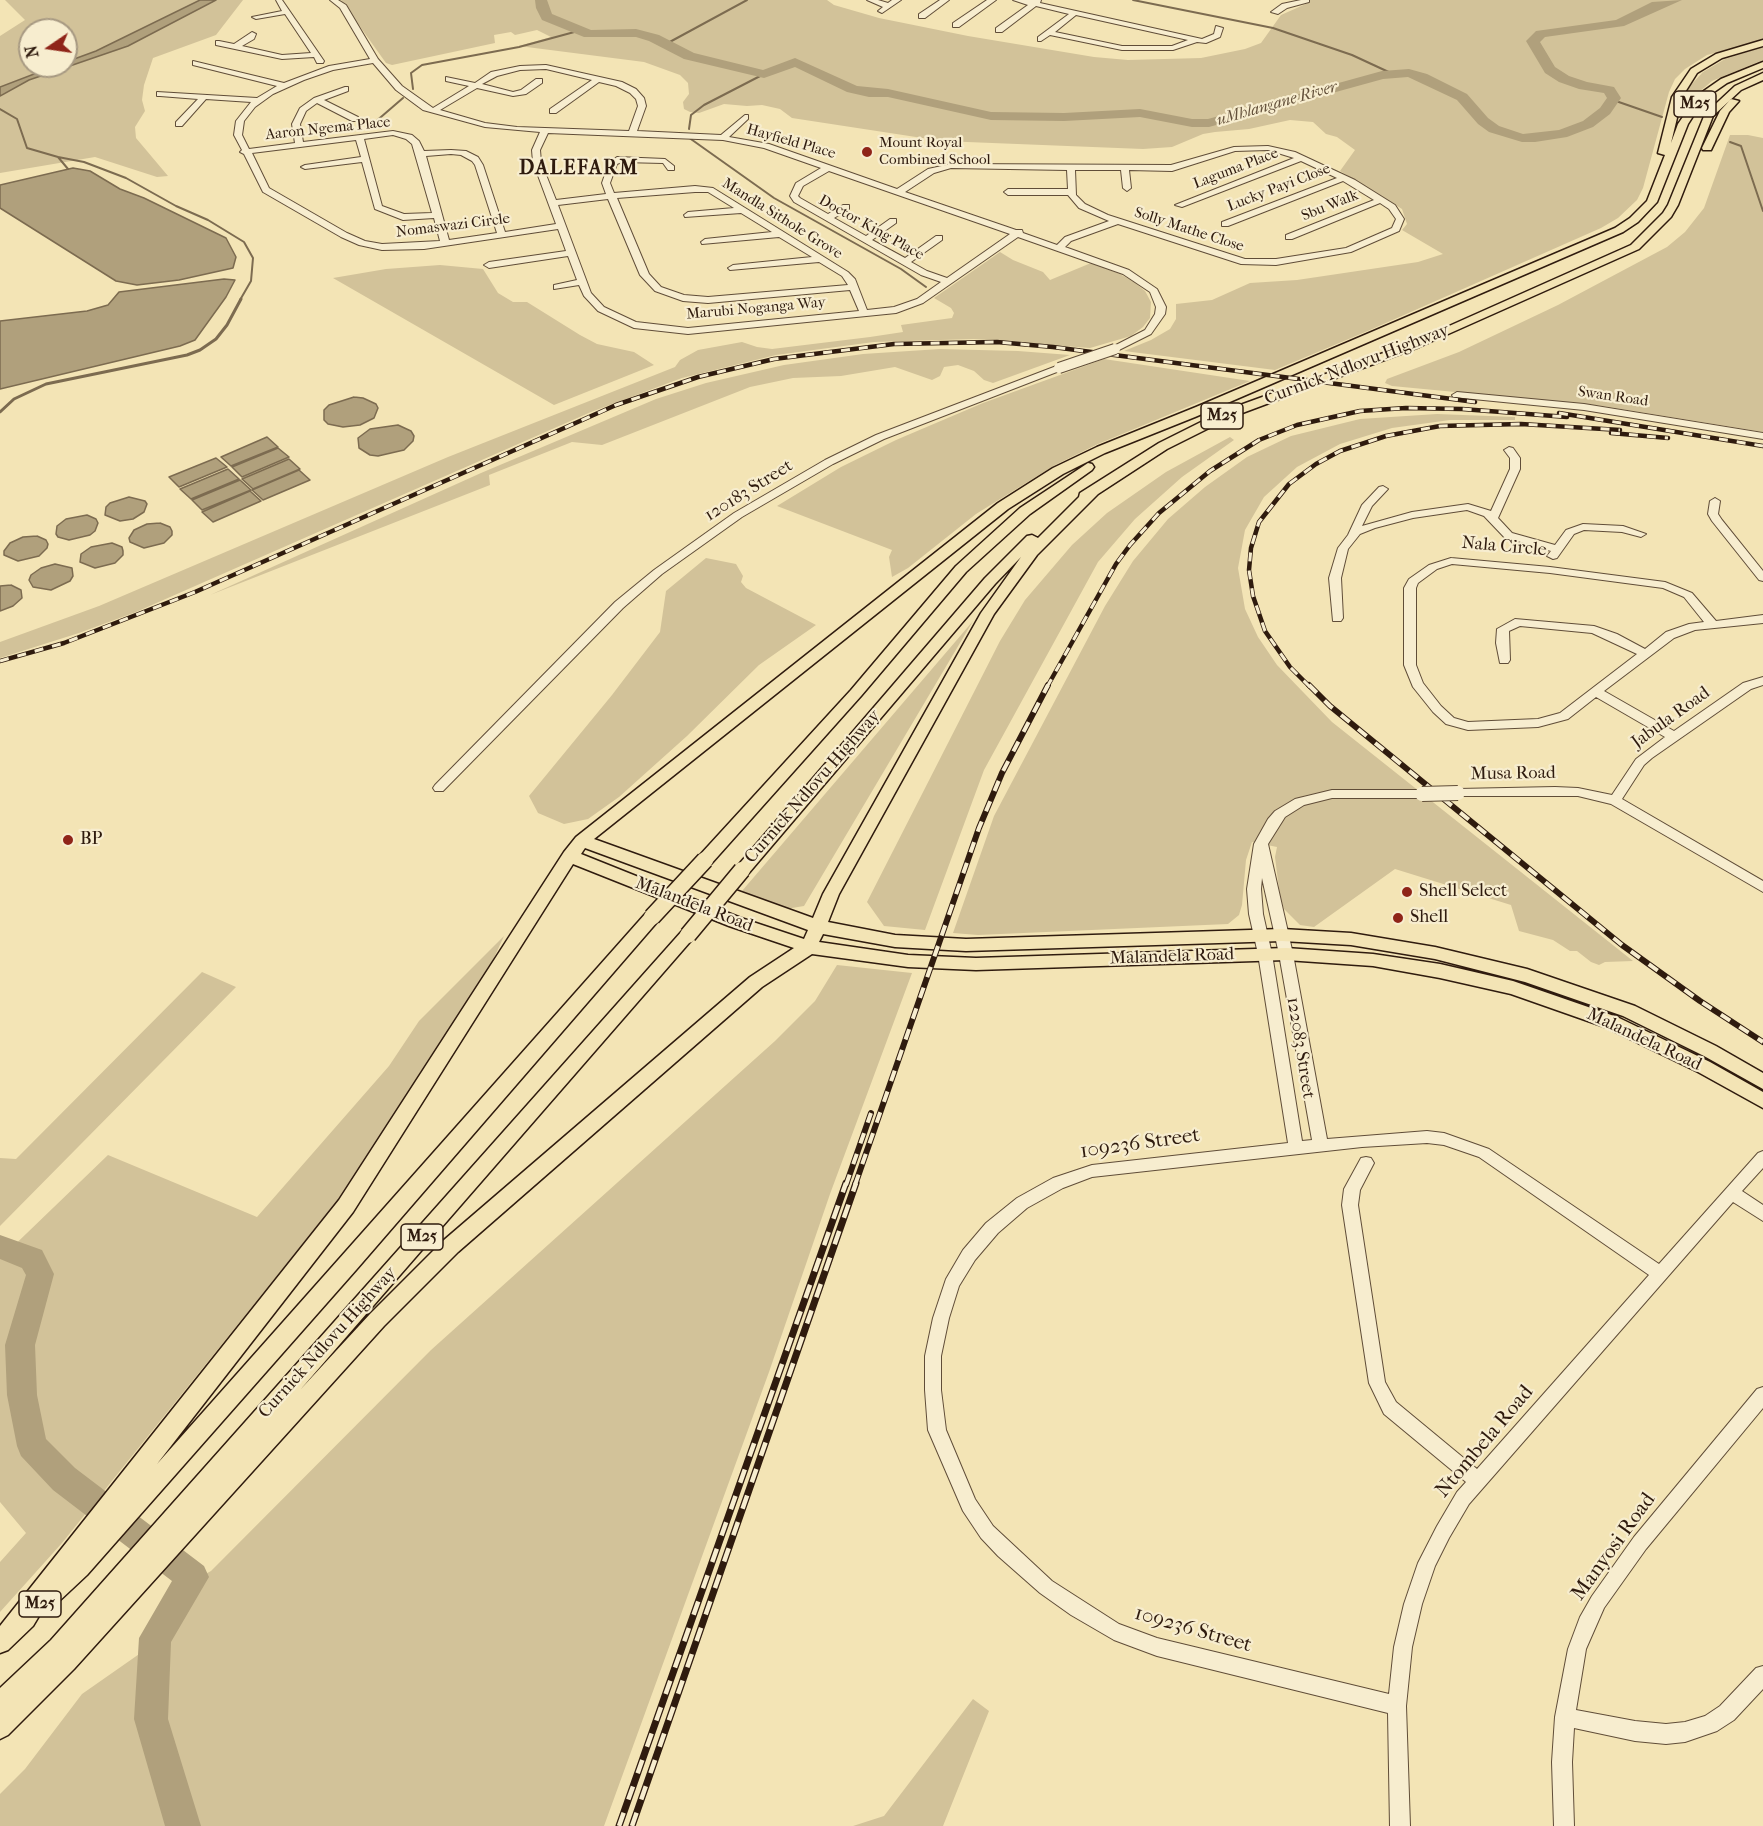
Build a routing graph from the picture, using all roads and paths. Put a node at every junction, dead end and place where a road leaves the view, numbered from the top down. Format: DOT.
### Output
graph roads {
  1 [pos="334,0"];
  2 [pos="871,0"];
  3 [pos="897,0"];
  4 [pos="945,0"];
  5 [pos="992,0"];
  6 [pos="1017,0"];
  7 [pos="1305,0"];
  8 [pos="279,1"];
  9 [pos="1037,2"];
  10 [pos="286,12"];
  11 [pos="1275,12"];
  12 [pos="1074,13"];
  13 [pos="922,16"];
  14 [pos="256,17"];
  15 [pos="956,25"];
  16 [pos="1219,28"];
  17 [pos="999,30"];
  18 [pos="1050,33"];
  19 [pos="252,34"];
  20 [pos="1041,39"];
  21 [pos="1195,40"];
  22 [pos="219,43"];
  23 [pos="1763,43"];
  24 [pos="235,47"];
  25 [pos="315,55"];
  26 [pos="375,60"];
  27 [pos="196,63"];
  28 [pos="1763,65"];
  29 [pos="327,70"];
  30 [pos="1763,76"];
  31 [pos="449,79"];
  32 [pos="598,79"];
  33 [pos="539,81"];
  34 [pos="1763,83"];
  35 [pos="283,85"];
  36 [pos="474,85"];
  37 [pos="345,89"];
  38 [pos="160,94"];
  39 [pos="205,96"];
  40 [pos="257,100"];
  41 [pos="317,100"];
  42 [pos="434,111"];
  43 [pos="553,111"];
  44 [pos="745,117"];
  45 [pos="355,119"];
  46 [pos="179,124"];
  47 [pos="545,131"];
  48 [pos="632,133"];
  49 [pos="359,136"];
  50 [pos="723,138"];
  51 [pos="299,144"];
  52 [pos="244,152"];
  53 [pos="422,154"];
  54 [pos="1302,158"];
  55 [pos="366,159"];
  56 [pos="305,167"];
  57 [pos="829,167"];
  58 [pos="670,168"];
  59 [pos="1071,168"];
  60 [pos="1125,169"];
  61 [pos="1663,177"];
  62 [pos="1344,178"];
  63 [pos="1128,188"];
  64 [pos="900,191"];
  65 [pos="1008,192"];
  66 [pos="1071,192"];
  67 [pos="610,196"];
  68 [pos="1381,200"];
  69 [pos="553,203"];
  70 [pos="1179,205"];
  71 [pos="846,207"];
  72 [pos="745,210"];
  73 [pos="688,215"];
  74 [pos="437,216"];
  75 [pos="827,218"];
  76 [pos="893,221"];
  77 [pos="1118,221"];
  78 [pos="1225,224"];
  79 [pos="562,226"];
  80 [pos="1018,232"];
  81 [pos="783,234"];
  82 [pos="502,235"];
  83 [pos="1289,237"];
  84 [pos="939,238"];
  85 [pos="866,240"];
  86 [pos="705,242"];
  87 [pos="445,243"];
  88 [pos="1635,247"];
  89 [pos="1059,248"];
  90 [pos="572,253"];
  91 [pos="822,259"];
  92 [pos="904,262"];
  93 [pos="489,265"];
  94 [pos="733,268"];
  95 [pos="581,282"];
  96 [pos="949,282"];
  97 [pos="557,287"];
  98 [pos="853,287"];
  99 [pos="864,314"];
  100 [pos="1148,332"];
  101 [pos="1457,395"];
  102 [pos="1200,410"];
  103 [pos="1763,436"];
  104 [pos="1509,450"];
  105 [pos="1383,489"];
  106 [pos="1093,491"];
  107 [pos="1715,501"];
  108 [pos="1493,518"];
  109 [pos="1641,534"];
  110 [pos="1352,536"];
  111 [pos="1556,549"];
  112 [pos="1550,570"];
  113 [pos="1763,578"];
  114 [pos="1337,618"];
  115 [pos="1763,618"];
  116 [pos="1712,624"];
  117 [pos="1644,653"];
  118 [pos="1504,660"];
  119 [pos="1763,681"];
  120 [pos="1596,692"];
  121 [pos="1673,736"];
  122 [pos="439,788"];
  123 [pos="1615,800"];
  124 [pos="1261,844"];
  125 [pos="576,848"];
  126 [pos="1763,887"];
  127 [pos="819,927"];
  128 [pos="1260,935"];
  129 [pos="1282,935"];
  130 [pos="809,947"];
  131 [pos="1265,954"];
  132 [pos="1286,954"];
  133 [pos="1763,1082"];
  134 [pos="1763,1101"];
  135 [pos="1321,1146"];
  136 [pos="1296,1148"];
  137 [pos="1763,1157"];
  138 [pos="1366,1163"];
  139 [pos="1733,1193"];
  140 [pos="1763,1214"];
  141 [pos="1660,1274"];
  142 [pos="1763,1395"];
  143 [pos="1478,1481"];
  144 [pos="160,1545"];
  145 [pos="74,1561"];
  146 [pos="0,1642"];
  147 [pos="62,1654"];
  148 [pos="1763,1675"];
  149 [pos="0,1704"];
  150 [pos="1397,1706"];
  151 [pos="1565,1717"];
  152 [pos="0,1727"];
  153 [pos="1400,1826"];
  154 [pos="1564,1826"];
  1 -- 26 [label="street, Hayfield Place"];
  2 -- 3 [label="street"];
  4 -- 13 [label="street"];
  5 -- 15 [label="street"];
  6 -- 9 [label="street"];
  7 -- 11 [label="street"];
  8 -- 10 [label="street"];
  9 -- 12 [label="street"];
  9 -- 17 [label="street"];
  10 -- 14 [label="street"];
  10 -- 25 [label="street"];
  12 -- 18 [label="street"];
  12 -- 21 [label="street"];
  16 -- 21 [label="street"];
  18 -- 20 [label="street"];
  18 -- 21 [label="street"];
  19 -- 24 [label="street"];
  22 -- 24 [label="street"];
  23 -- 61 [label="main road"];
  24 -- 25 [label="street"];
  25 -- 29 [label="street"];
  26 -- 29 [label="street, Nomaswazi Circle"];
  26 -- 42 [label="street, Hayfield Place"];
  27 -- 35 [label="street"];
  28 -- 61 [label="main road, Curnick Ndlovu Highway / M25"];
  29 -- 35 [label="street, Nomaswazi Circle"];
  30 -- 88 [label="main road, Curnick Ndlovu Highway / M25"];
  31 -- 36 [label="street"];
  32 -- 36 [label="street"];
  32 -- 43 [label="street"];
  32 -- 48 [label="street"];
  33 -- 36 [label="street"];
  34 -- 88 [label="main road"];
  35 -- 40 [label="street, Nomaswazi Circle"];
  36 -- 42 [label="street"];
  37 -- 41 [label="street"];
  38 -- 39 [label="street"];
  39 -- 40 [label="street"];
  39 -- 46 [label="street"];
  40 -- 52 [label="street, Nomaswazi Circle"];
  41 -- 45 [label="street"];
  41 -- 51 [label="street"];
  42 -- 47 [label="street, Hayfield Place"];
  44 -- 50 [label="street"];
  47 -- 48 [label="street, Hayfield Place"];
  47 -- 69 [label="street, Marubi Noganga Way"];
  48 -- 50 [label="street, Hayfield Place"];
  49 -- 51 [label="street, Aaron Ngema Place"];
  49 -- 53 [label="street, Aaron Ngema Place"];
  49 -- 55 [label="street"];
  50 -- 57 [label="street, Hayfield Place"];
  51 -- 52 [label="street, Aaron Ngema Place"];
  52 -- 87 [label="street, Nomaswazi Circle"];
  53 -- 74 [label="street"];
  53 -- 82 [label="street"];
  54 -- 60 [label="street, Solly Mathe Close"];
  54 -- 62 [label="street, Solly Mathe Close"];
  54 -- 70 [label="street, Laguma Place"];
  55 -- 56 [label="street"];
  55 -- 74 [label="street"];
  57 -- 64 [label="street, Hayfield Place"];
  57 -- 75 [label="street, Doctor King Place"];
  58 -- 67 [label="street"];
  59 -- 60 [label="street, Solly Mathe Close"];
  59 -- 64 [label="street, Solly Mathe Close"];
  59 -- 66 [label="street"];
  60 -- 63 [label="street"];
  61 -- 102 [label="main road, Curnick Ndlovu Highway / M25"];
  62 -- 68 [label="street, Solly Mathe Close"];
  62 -- 78 [label="street, Lucky Payi Close"];
  64 -- 80 [label="street, Hayfield Place"];
  65 -- 66 [label="street"];
  66 -- 77 [label="street, Solly Mathe Close"];
  67 -- 69 [label="street, Mandla Sithole Grove"];
  67 -- 72 [label="street, Mandla Sithole Grove"];
  67 -- 98 [label="street"];
  68 -- 77 [label="street, Solly Mathe Close"];
  68 -- 83 [label="street, Sbu Walk"];
  69 -- 79 [label="street, Marubi Noganga Way"];
  71 -- 75 [label="street"];
  72 -- 73 [label="street"];
  72 -- 81 [label="street, Mandla Sithole Grove"];
  74 -- 87 [label="street"];
  75 -- 85 [label="street, Doctor King Place"];
  76 -- 85 [label="street"];
  77 -- 89 [label="street"];
  79 -- 82 [label="street, Nomaswazi Circle"];
  79 -- 90 [label="street, Marubi Noganga Way"];
  80 -- 89 [label="street, Hayfield Place"];
  80 -- 96 [label="street, Marubi Noganga Way"];
  81 -- 86 [label="street"];
  81 -- 91 [label="street, Mandla Sithole Grove"];
  82 -- 87 [label="street, Nomaswazi Circle"];
  84 -- 92 [label="street"];
  85 -- 92 [label="street, Doctor King Place"];
  88 -- 106 [label="main road, Curnick Ndlovu Highway / M25"];
  89 -- 100 [label="street, Hayfield Place"];
  90 -- 93 [label="street"];
  90 -- 95 [label="street, Marubi Noganga Way"];
  91 -- 94 [label="street"];
  91 -- 98 [label="street, Mandla Sithole Grove"];
  92 -- 96 [label="street, Doctor King Place"];
  95 -- 97 [label="street"];
  95 -- 99 [label="street, Marubi Noganga Way"];
  96 -- 99 [label="street, Marubi Noganga Way"];
  98 -- 99 [label="street, Mandla Sithole Grove"];
  100 -- 122 [label="street, 120183 Street, bridge"];
  101 -- 103 [label="street, Swan Road"];
  102 -- 125 [label="main road"];
  102 -- 145 [label="main road, Curnick Ndlovu Highway / M25, bridge"];
  104 -- 108 [label="street"];
  105 -- 110 [label="street"];
  106 -- 127 [label="main road"];
  106 -- 144 [label="main road, Curnick Ndlovu Highway / M25, bridge"];
  107 -- 113 [label="street"];
  108 -- 110 [label="street"];
  108 -- 111 [label="street"];
  109 -- 111 [label="street"];
  110 -- 114 [label="street"];
  111 -- 112 [label="street"];
  112 -- 116 [label="street, Nala Circle"];
  112 -- 120 [label="street, Nala Circle"];
  115 -- 116 [label="street, Nala Circle"];
  116 -- 117 [label="street, Nala Circle"];
  117 -- 118 [label="street"];
  117 -- 120 [label="street, Nala Circle"];
  119 -- 121 [label="street, Jabula Road"];
  120 -- 121 [label="street"];
  121 -- 123 [label="street, Jabula Road"];
  123 -- 124 [label="street, Musa Road, bridge"];
  123 -- 126 [label="street, Musa Road"];
  124 -- 128 [label="street, Musa Road"];
  124 -- 129 [label="street"];
  125 -- 127 [label="main road, Malandela Road"];
  125 -- 130 [label="main road, Malandela Road"];
  125 -- 145 [label="main road"];
  127 -- 128 [label="main road, Malandela Road"];
  127 -- 130 [label="main road"];
  128 -- 129 [label="main road, Malandela Road"];
  128 -- 131 [label="street, Musa Road"];
  129 -- 132 [label="street"];
  129 -- 133 [label="main road, Malandela Road"];
  130 -- 131 [label="main road, Malandela Road"];
  130 -- 144 [label="main road"];
  131 -- 132 [label="main road, Malandela Road"];
  131 -- 136 [label="street, 122083 Street"];
  132 -- 134 [label="main road, Malandela Road"];
  132 -- 135 [label="street, 122083 Street"];
  135 -- 136 [label="street, 109236 Street"];
  135 -- 141 [label="street, 109236 Street"];
  136 -- 150 [label="street, 109236 Street"];
  137 -- 139 [label="street, Ntombela Road"];
  138 -- 143 [label="street"];
  139 -- 140 [label="street"];
  139 -- 141 [label="street, Ntombela Road"];
  141 -- 143 [label="street, Ntombela Road"];
  142 -- 151 [label="street, Manyosi Road"];
  143 -- 150 [label="street, Ntombela Road"];
  144 -- 147 [label="main road"];
  145 -- 146 [label="main road, Curnick Ndlovu Highway / M25"];
  147 -- 149 [label="main road"];
  147 -- 152 [label="main road"];
  148 -- 151 [label="street"];
  150 -- 153 [label="street, Ntombela Road"];
  151 -- 154 [label="street, Manyosi Road"];
}
